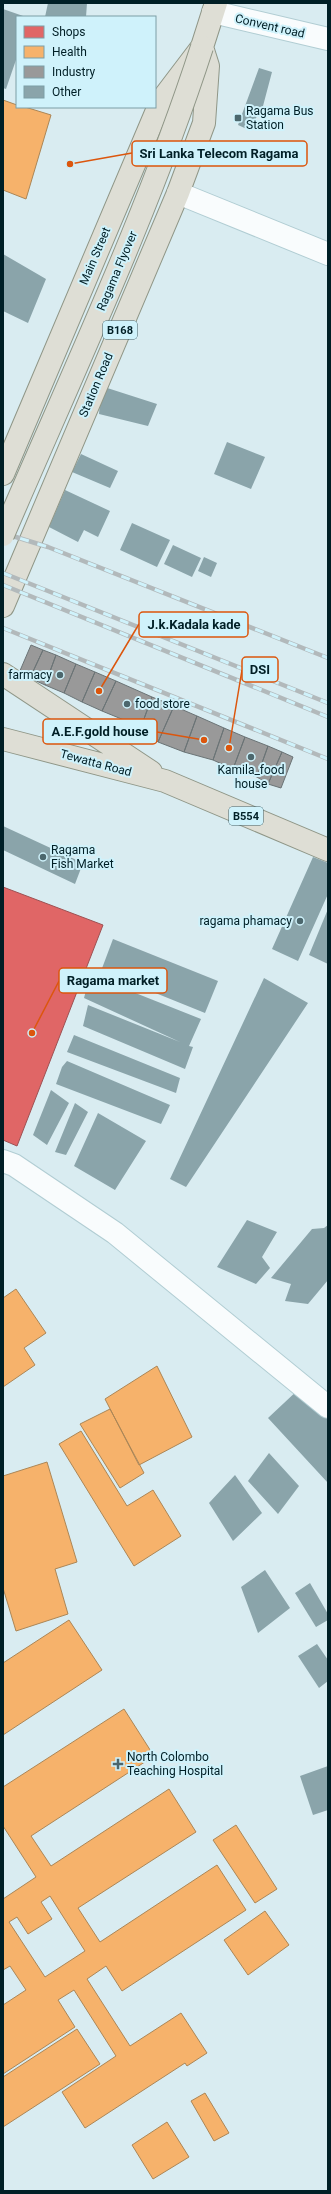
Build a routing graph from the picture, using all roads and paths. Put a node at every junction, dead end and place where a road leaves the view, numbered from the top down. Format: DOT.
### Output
graph roads {
  1 [pos="214,8"];
  2 [pos="328,39"];
  3 [pos="202,47"];
  4 [pos="178,192"];
  5 [pos="328,254"];
  6 [pos="3,474"];
  7 [pos="3,535"];
  8 [pos="3,606"];
  9 [pos="3,674"];
  10 [pos="3,739"];
  11 [pos="165,781"];
  12 [pos="328,850"];
  13 [pos="3,1161"];
  14 [pos="328,1407"];
  1 -- 2 [label="street, Convent road"];
  1 -- 3 [label="main road, B168"];
  3 -- 4 [label="main road, Station Road / B168"];
  3 -- 6 [label="main road, Main Street / B168"];
  3 -- 7 [label="main road, Ragama Flyover / B168, bridge"];
  4 -- 5 [label="street"];
  4 -- 8 [label="main road, Station Road / B168"];
  9 -- 11 [label="main road, Tewatta Road / B554"];
  10 -- 11 [label="main road, Tewatta Road / B554"];
  11 -- 12 [label="main road, Tewatta Road / B554"];
  13 -- 14 [label="street"];
}
